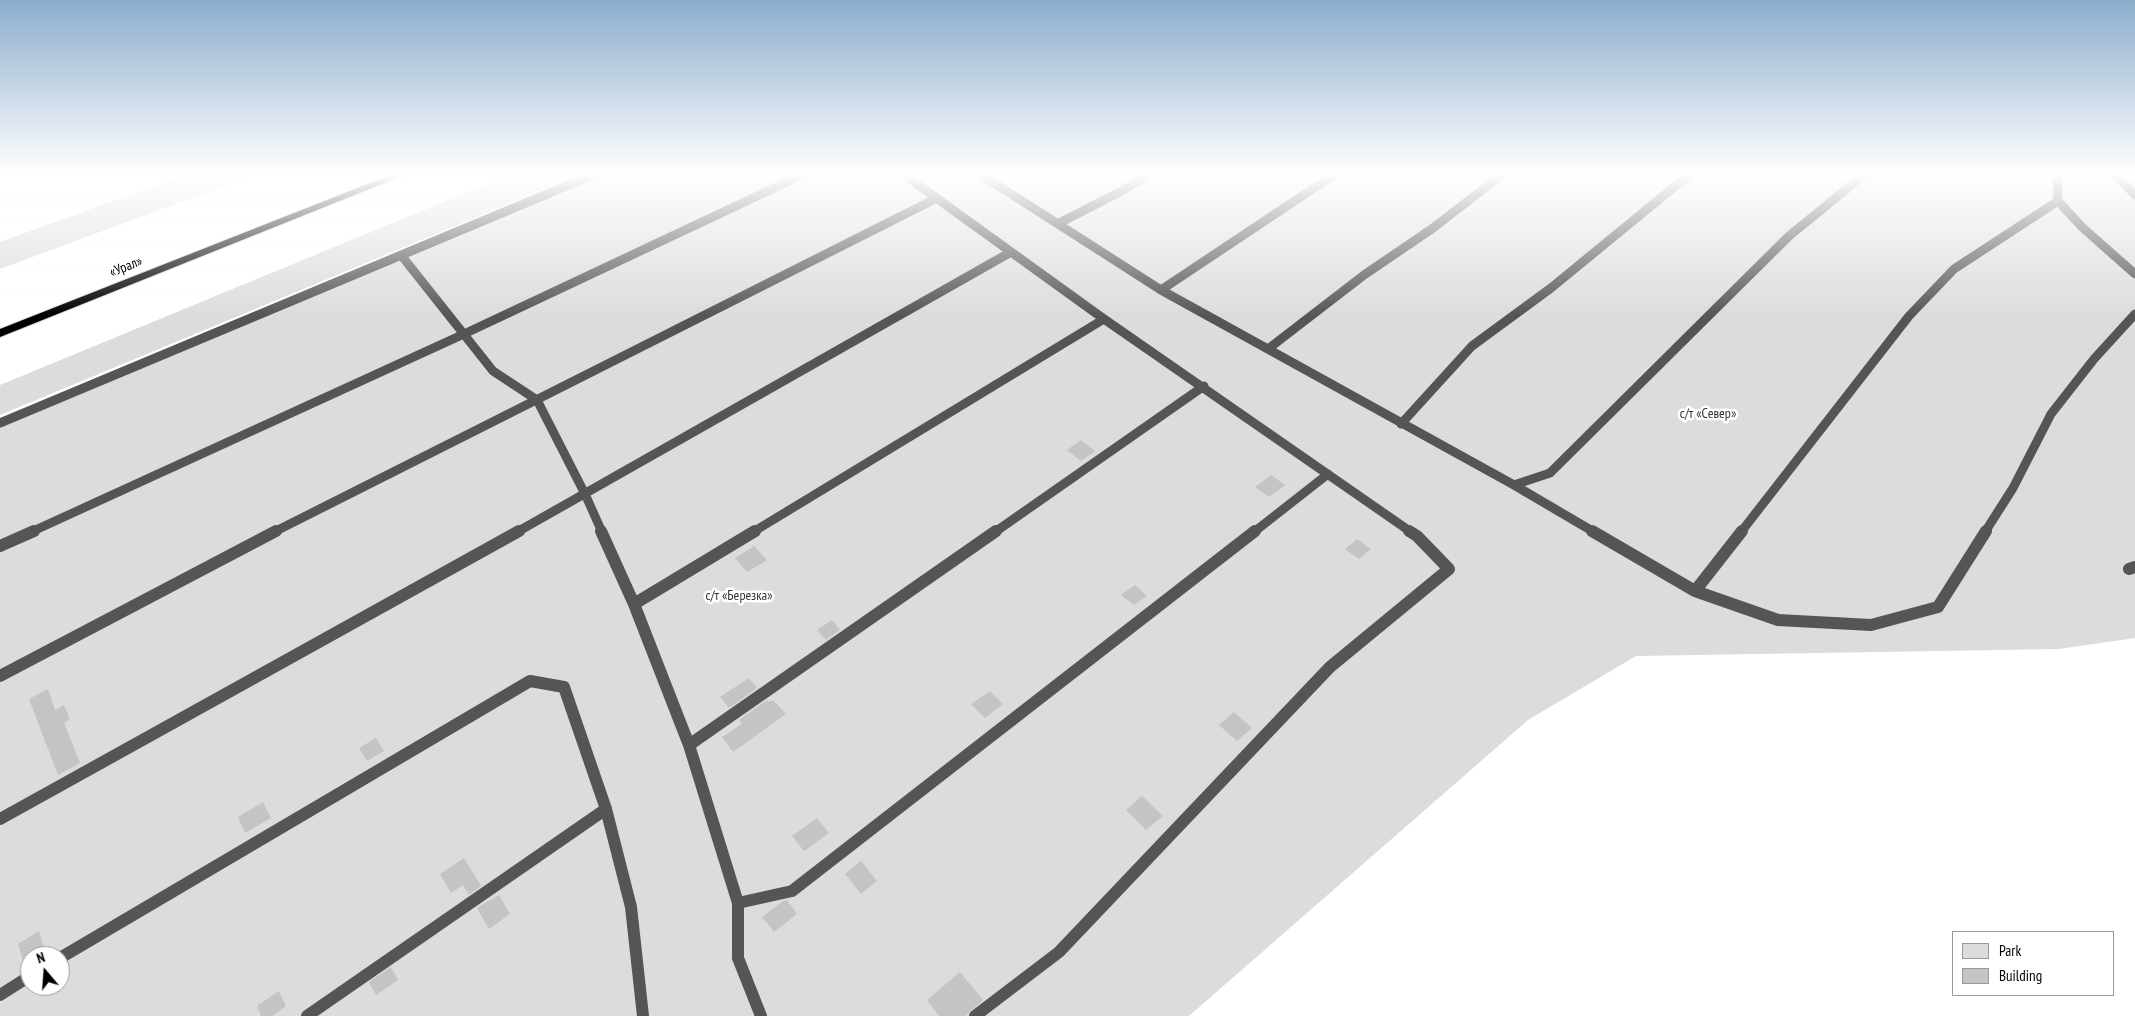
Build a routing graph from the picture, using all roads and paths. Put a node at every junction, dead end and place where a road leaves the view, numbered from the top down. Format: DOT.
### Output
graph roads {
  1 [pos="259,221"];
  2 [pos="282,221"];
  3 [pos="481,221"];
  4 [pos="703,221"];
  5 [pos="891,221"];
  6 [pos="969,221"];
  7 [pos="1056,221"];
  8 [pos="1062,221"];
  9 [pos="1264,221"];
  10 [pos="1441,221"];
  11 [pos="1632,221"];
  12 [pos="1807,221"];
  13 [pos="2027,221"];
  14 [pos="2077,221"];
  15 [pos="1059,223"];
  16 [pos="1011,252"];
  17 [pos="401,255"];
  18 [pos="2135,274"];
  19 [pos="1161,290"];
  20 [pos="2135,314"];
  21 [pos="1104,319"];
  22 [pos="0,323"];
  23 [pos="0,333"];
  24 [pos="464,334"];
  25 [pos="1268,349"];
  26 [pos="1204,386"];
  27 [pos="537,400"];
  28 [pos="0,423"];
  29 [pos="1402,424"];
  30 [pos="1328,474"];
  31 [pos="1514,485"];
  32 [pos="585,494"];
  33 [pos="0,546"];
  34 [pos="1695,591"];
  35 [pos="634,604"];
  36 [pos="0,676"];
  37 [pos="689,745"];
  38 [pos="606,809"];
  39 [pos="0,819"];
  40 [pos="738,903"];
  41 [pos="70,952"];
  42 [pos="20,982"];
  43 [pos="0,995"];
  44 [pos="641,1014"];
  45 [pos="307,1016"];
  46 [pos="761,1016"];
  47 [pos="975,1016"];
  1 -- 22 [label="highway, «Урал»"];
  2 -- 23 [label="highway, «Урал»"];
  3 -- 17 [label="lane"];
  4 -- 24 [label="lane"];
  5 -- 27 [label="lane"];
  6 -- 16 [label="lane"];
  7 -- 15 [label="lane"];
  8 -- 15 [label="lane"];
  9 -- 19 [label="lane"];
  10 -- 25 [label="lane"];
  11 -- 29 [label="lane"];
  12 -- 31 [label="lane"];
  13 -- 34 [label="lane"];
  14 -- 18 [label="lane"];
  15 -- 19 [label="lane"];
  16 -- 21 [label="lane"];
  16 -- 32 [label="lane"];
  17 -- 24 [label="lane"];
  17 -- 28 [label="lane"];
  19 -- 25 [label="lane"];
  20 -- 34 [label="lane"];
  21 -- 26 [label="lane"];
  21 -- 35 [label="lane"];
  24 -- 27 [label="lane"];
  24 -- 33 [label="lane"];
  25 -- 29 [label="lane"];
  26 -- 30 [label="lane"];
  26 -- 37 [label="lane"];
  27 -- 32 [label="lane"];
  27 -- 36 [label="lane"];
  29 -- 31 [label="lane"];
  30 -- 40 [label="lane"];
  30 -- 47 [label="lane"];
  31 -- 34 [label="lane"];
  32 -- 35 [label="lane"];
  32 -- 39 [label="lane"];
  35 -- 37 [label="lane"];
  37 -- 40 [label="lane"];
  38 -- 41 [label="lane"];
  38 -- 44 [label="lane"];
  38 -- 45 [label="lane"];
  40 -- 46 [label="lane"];
  42 -- 43 [label="lane"];
}
